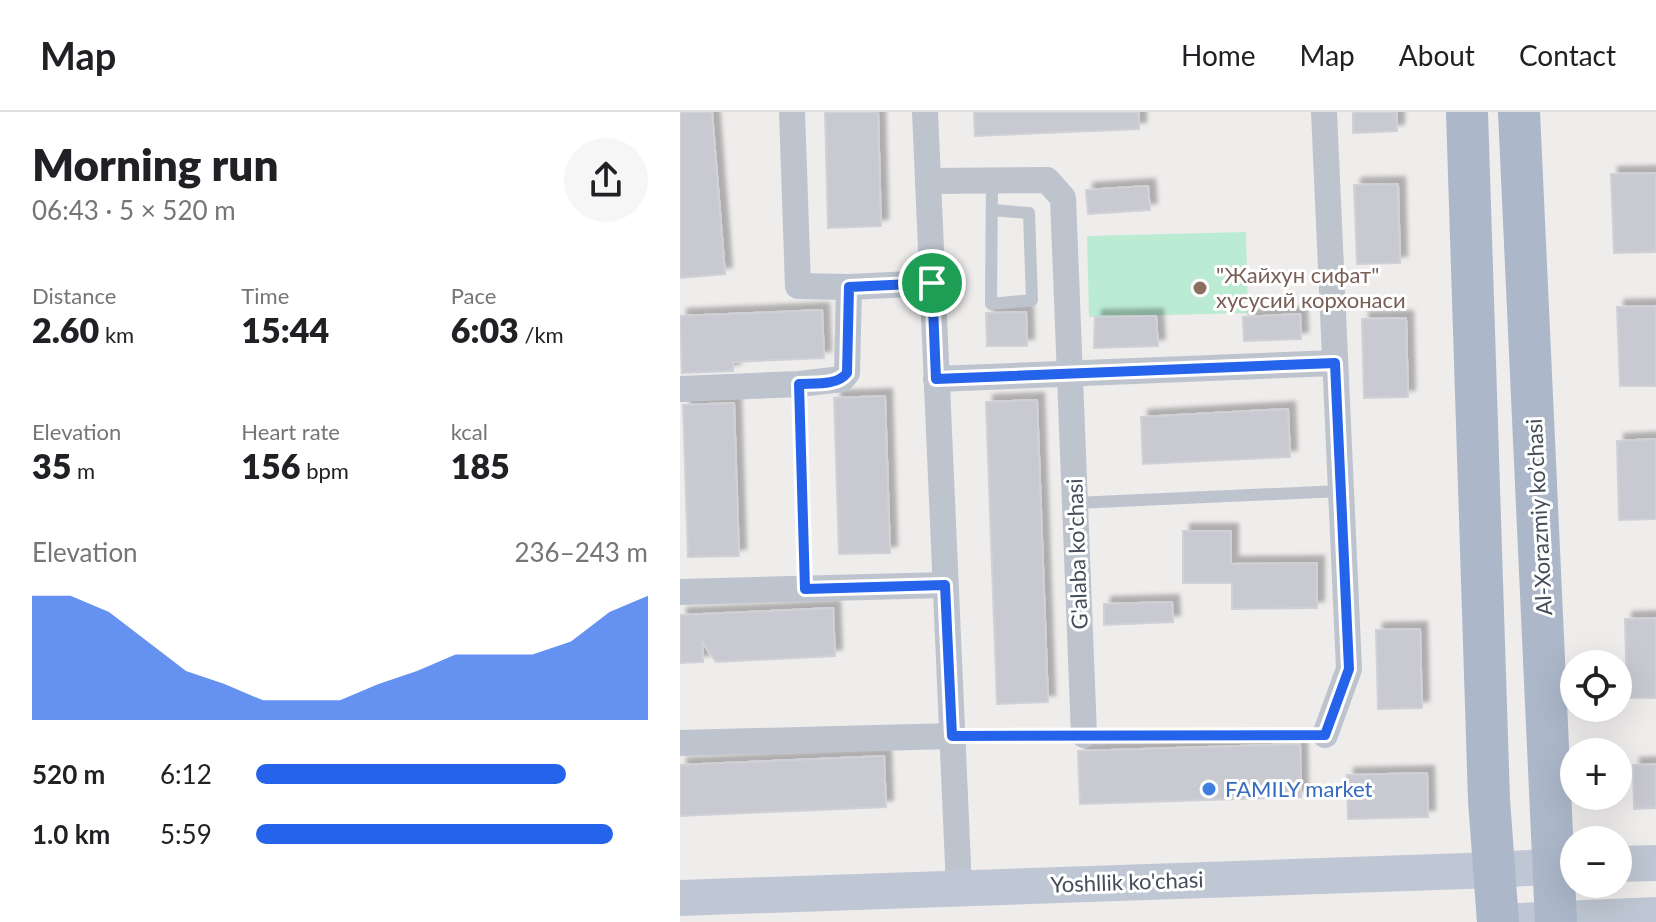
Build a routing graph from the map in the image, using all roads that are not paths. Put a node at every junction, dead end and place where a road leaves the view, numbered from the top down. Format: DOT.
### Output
graph roads {
  1 [pos="792,112"];
  2 [pos="925,112"];
  3 [pos="1324,112"];
  4 [pos="1467,112"];
  5 [pos="1519,112"];
  6 [pos="992,180"];
  7 [pos="928,181"];
  8 [pos="992,210"];
  9 [pos="932,283"];
  10 [pos="849,287"];
  11 [pos="1335,363"];
  12 [pos="1070,373"];
  13 [pos="936,379"];
  14 [pos="799,384"];
  15 [pos="680,389"];
  16 [pos="1341,491"];
  17 [pos="1075,503"];
  18 [pos="945,585"];
  19 [pos="805,589"];
  20 [pos="680,592"];
  21 [pos="1084,735"];
  22 [pos="1325,735"];
  23 [pos="952,736"];
  24 [pos="680,743"];
  25 [pos="1563,826"];
  26 [pos="1656,863"];
  27 [pos="1632,864"];
  28 [pos="1560,865"];
  29 [pos="1495,870"];
  30 [pos="959,888"];
  31 [pos="1560,896"];
  32 [pos="680,898"];
  33 [pos="1639,918"];
  34 [pos="1556,920"];
  35 [pos="1497,922"];
  1 -- 10 [label="street"];
  2 -- 7 [label="street"];
  3 -- 11 [label="street"];
  4 -- 29 [label="main road"];
  5 -- 25 [label="main road, Al-Xorazmiy ko’chasi"];
  6 -- 7 [label="street, G'alaba ko'chasi"];
  6 -- 8 [label="lane"];
  6 -- 12 [label="street, G'alaba ko'chasi"];
  7 -- 9 [label="street"];
  8 -- 8 [label="lane"];
  9 -- 10 [label="street"];
  9 -- 13 [label="street"];
  10 -- 14 [label="street"];
  11 -- 12 [label="street"];
  11 -- 16 [label="street"];
  12 -- 13 [label="street"];
  12 -- 17 [label="street, G'alaba ko'chasi"];
  13 -- 18 [label="street"];
  14 -- 15 [label="street"];
  14 -- 19 [label="lane"];
  16 -- 17 [label="lane"];
  16 -- 22 [label="street"];
  17 -- 21 [label="street, G'alaba ko'chasi"];
  18 -- 19 [label="street"];
  18 -- 23 [label="street"];
  19 -- 20 [label="street"];
  21 -- 22 [label="lane"];
  21 -- 23 [label="lane"];
  23 -- 24 [label="street"];
  23 -- 30 [label="street"];
  26 -- 27 [label="main road"];
  28 -- 29 [label="main road, Yoshllik ko'chasi"];
  29 -- 30 [label="main road, Yoshllik ko'chasi"];
  29 -- 35 [label="main road"];
  30 -- 32 [label="main road, Yoshllik ko'chasi"];
  31 -- 34 [label="main road, Al-Xorazmiy ko’chasi"];
  33 -- 34 [label="main road"];
  34 -- 35 [label="main road"];
}
